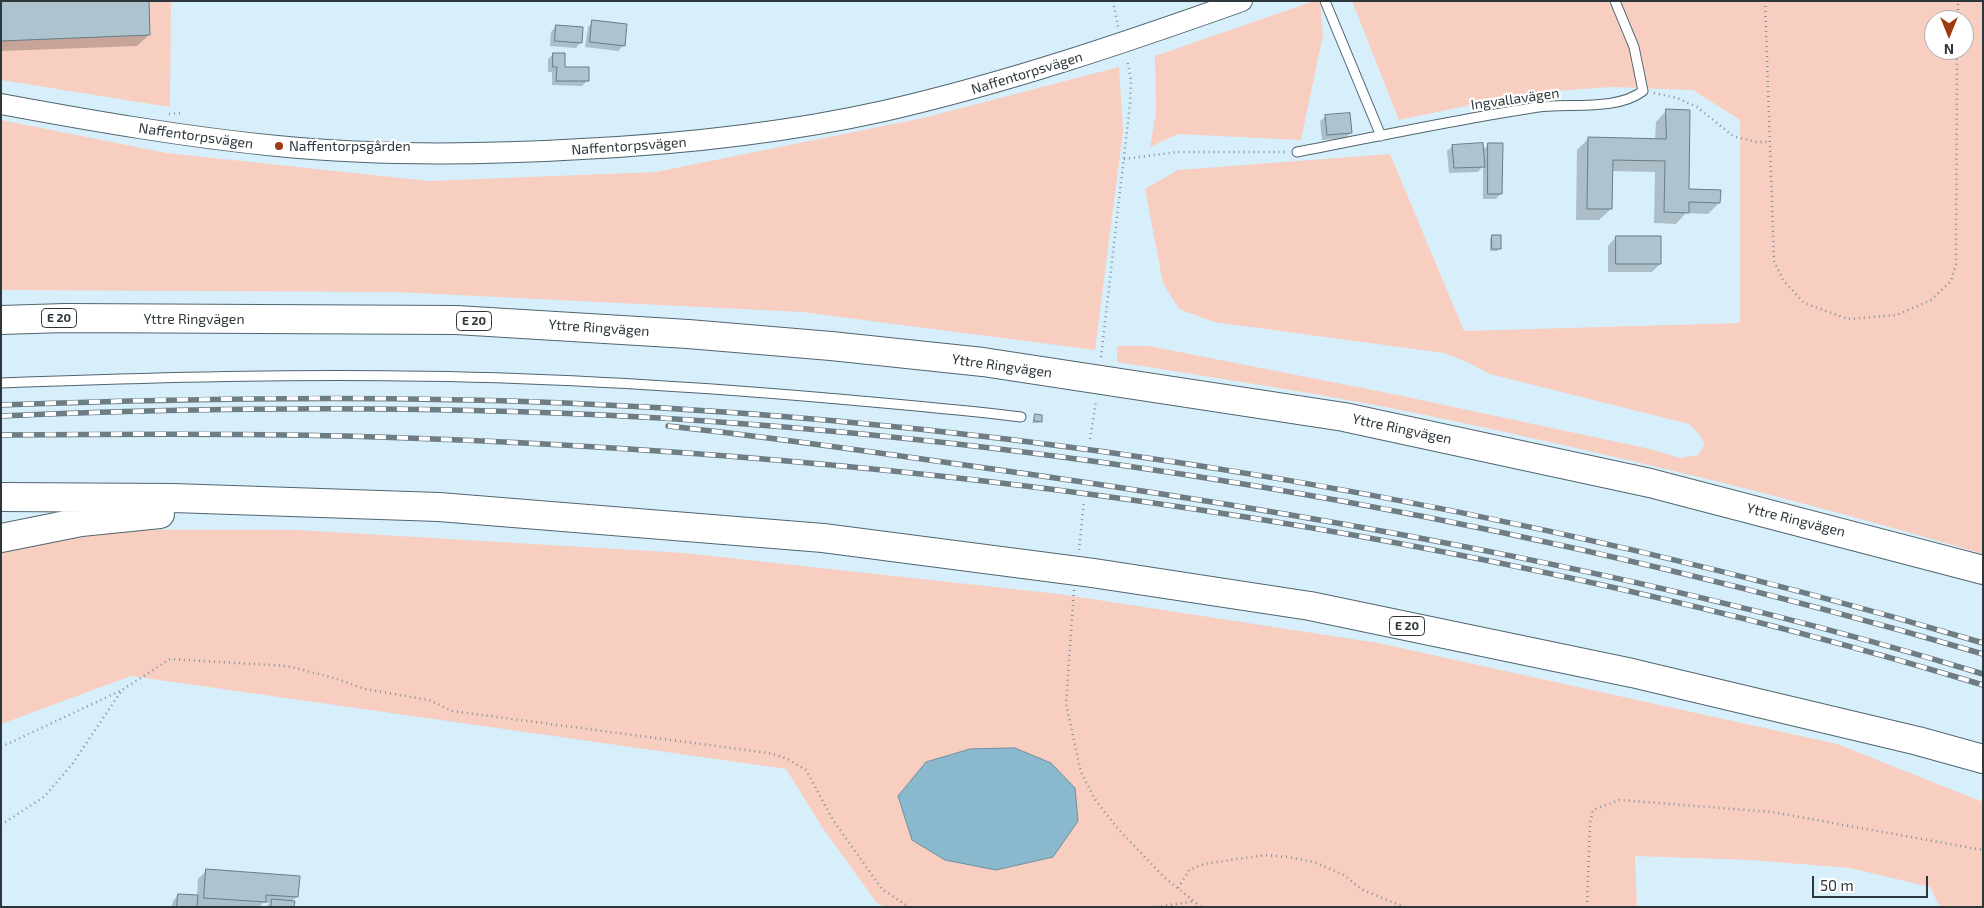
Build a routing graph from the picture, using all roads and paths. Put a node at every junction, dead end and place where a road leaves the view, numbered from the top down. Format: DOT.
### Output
graph roads {
  1 [pos="1113,1"];
  2 [pos="1242,1"];
  3 [pos="1325,1"];
  4 [pos="1615,1"];
  5 [pos="1765,1"];
  6 [pos="1124,43"];
  7 [pos="1958,60"];
  8 [pos="1643,91"];
  9 [pos="1,104"];
  10 [pos="1381,136"];
  11 [pos="1770,142"];
  12 [pos="1298,152"];
  13 [pos="1124,159"];
  14 [pos="1,303"];
  15 [pos="116,318"];
  16 [pos="1,320"];
  17 [pos="1101,358"];
  18 [pos="1,384"];
  19 [pos="1096,398"];
  20 [pos="1021,417"];
  21 [pos="1090,439"];
  22 [pos="1,497"];
  23 [pos="1084,501"];
  24 [pos="439,506"];
  25 [pos="1,538"];
  26 [pos="1078,557"];
  27 [pos="1983,570"];
  28 [pos="1074,586"];
  29 [pos="122,690"];
  30 [pos="1,747"];
  31 [pos="1983,759"];
  32 [pos="1,825"];
  33 [pos="1983,850"];
  34 [pos="1178,888"];
  35 [pos="1195,901"];
  36 [pos="909,907"];
  37 [pos="1156,907"];
  38 [pos="1201,907"];
  39 [pos="1404,907"];
  40 [pos="1587,907"];
  1 -- 6 [label="path"];
  2 -- 6 [label="street, Naffentorpsvägen"];
  3 -- 10 [label="lane"];
  4 -- 8 [label="lane"];
  5 -- 11 [label="path"];
  6 -- 9 [label="street, Naffentorpsvägen"];
  6 -- 13 [label="path"];
  7 -- 11 [label="path"];
  8 -- 10 [label="lane, Ingvallavägen"];
  8 -- 11 [label="path"];
  10 -- 12 [label="lane, Ingvallavägen"];
  12 -- 13 [label="path"];
  13 -- 17 [label="path"];
  14 -- 15 [label="highway"];
  15 -- 16 [label="highway, Yttre Ringvägen / E 20"];
  15 -- 27 [label="highway, Yttre Ringvägen / E 20"];
  18 -- 20 [label="lane"];
  19 -- 21 [label="path"];
  22 -- 24 [label="highway, E 20"];
  23 -- 26 [label="path"];
  24 -- 25 [label="highway"];
  24 -- 31 [label="highway, E 20"];
  28 -- 34 [label="path"];
  29 -- 30 [label="path"];
  29 -- 32 [label="path"];
  29 -- 36 [label="path"];
  33 -- 40 [label="path"];
  34 -- 35 [label="path"];
  34 -- 39 [label="path"];
  35 -- 37 [label="path"];
  35 -- 38 [label="path"];
}
